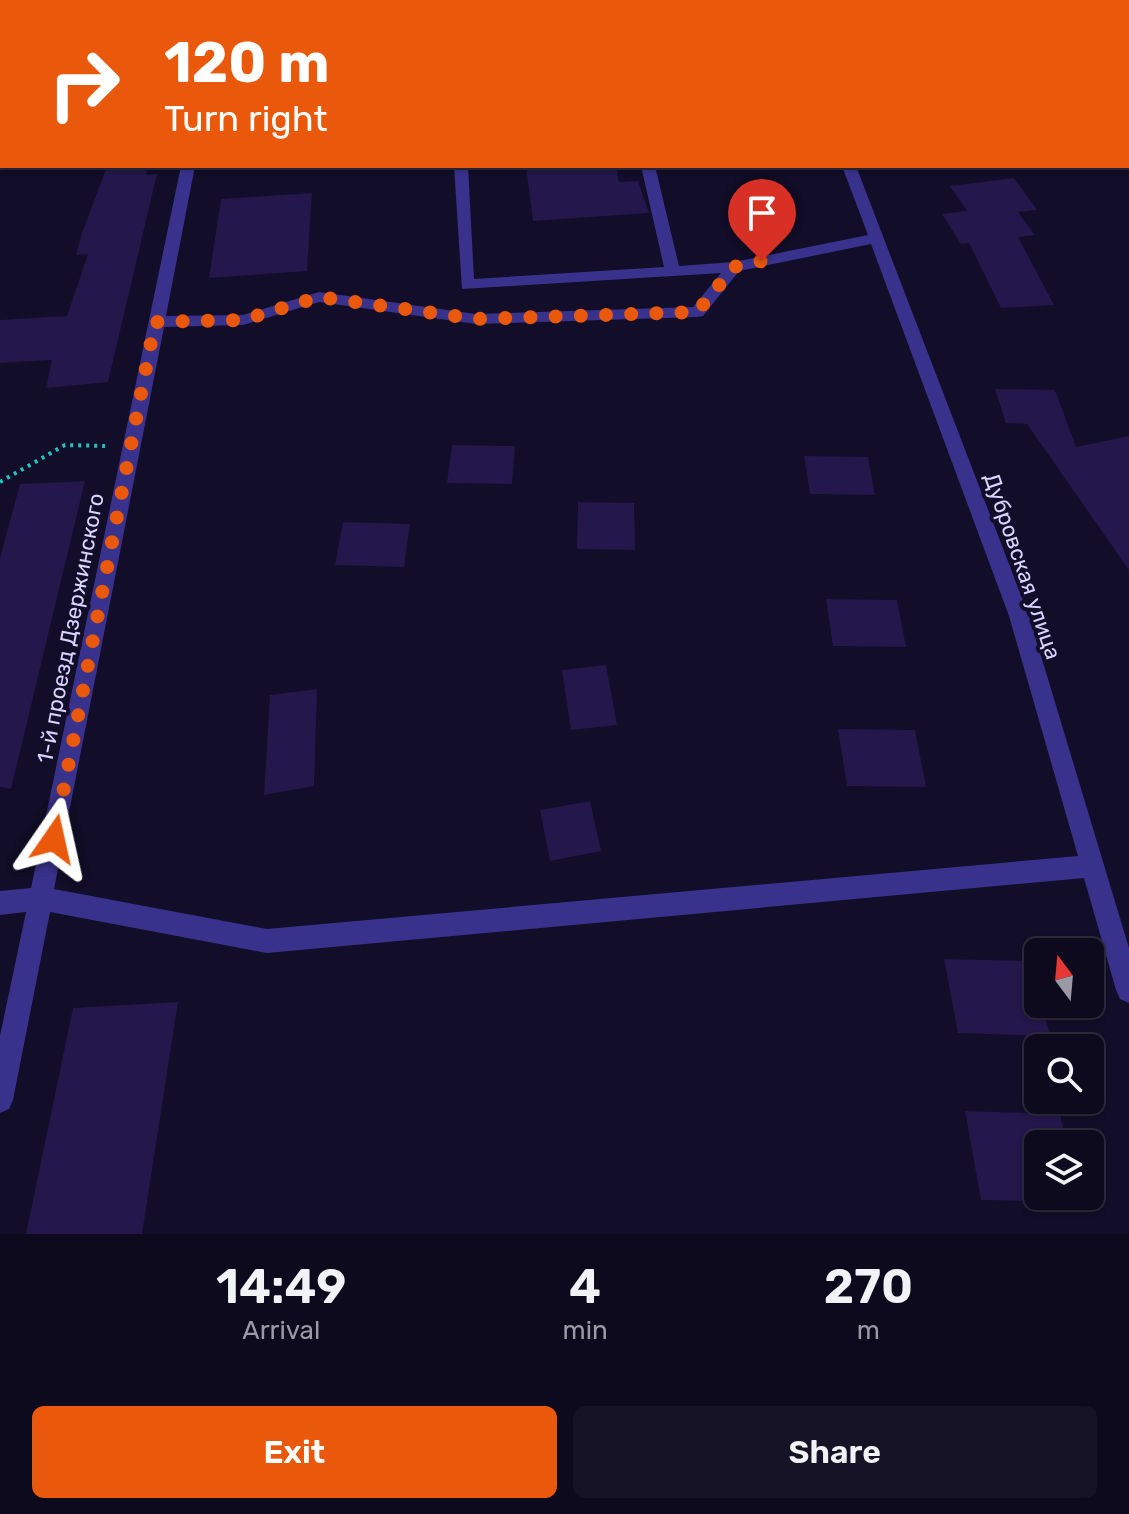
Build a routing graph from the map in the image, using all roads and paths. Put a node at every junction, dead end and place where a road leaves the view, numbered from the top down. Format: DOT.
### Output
graph roads {
  1 [pos="188,168"];
  2 [pos="461,168"];
  3 [pos="648,168"];
  4 [pos="850,168"];
  5 [pos="876,238"];
  6 [pos="734,267"];
  7 [pos="673,272"];
  8 [pos="155,322"];
  9 [pos="130,446"];
  10 [pos="0,482"];
  11 [pos="1092,866"];
  12 [pos="42,899"];
  13 [pos="0,903"];
  14 [pos="1129,990"];
  15 [pos="0,1100"];
  1 -- 8 [label="street, 1-й проезд Дзержинского"];
  2 -- 7 [label="street"];
  3 -- 7 [label="street"];
  4 -- 5 [label="street, Дубровская улица"];
  5 -- 6 [label="street"];
  5 -- 11 [label="street, Дубровская улица"];
  6 -- 7 [label="street"];
  6 -- 8 [label="street"];
  8 -- 9 [label="street, 1-й проезд Дзержинского"];
  9 -- 10 [label="path"];
  9 -- 12 [label="street, 1-й проезд Дзержинского"];
  11 -- 12 [label="street"];
  11 -- 14 [label="street, Дубровская улица"];
  12 -- 13 [label="street"];
  12 -- 15 [label="street, 1-й проезд Дзержинского"];
}
